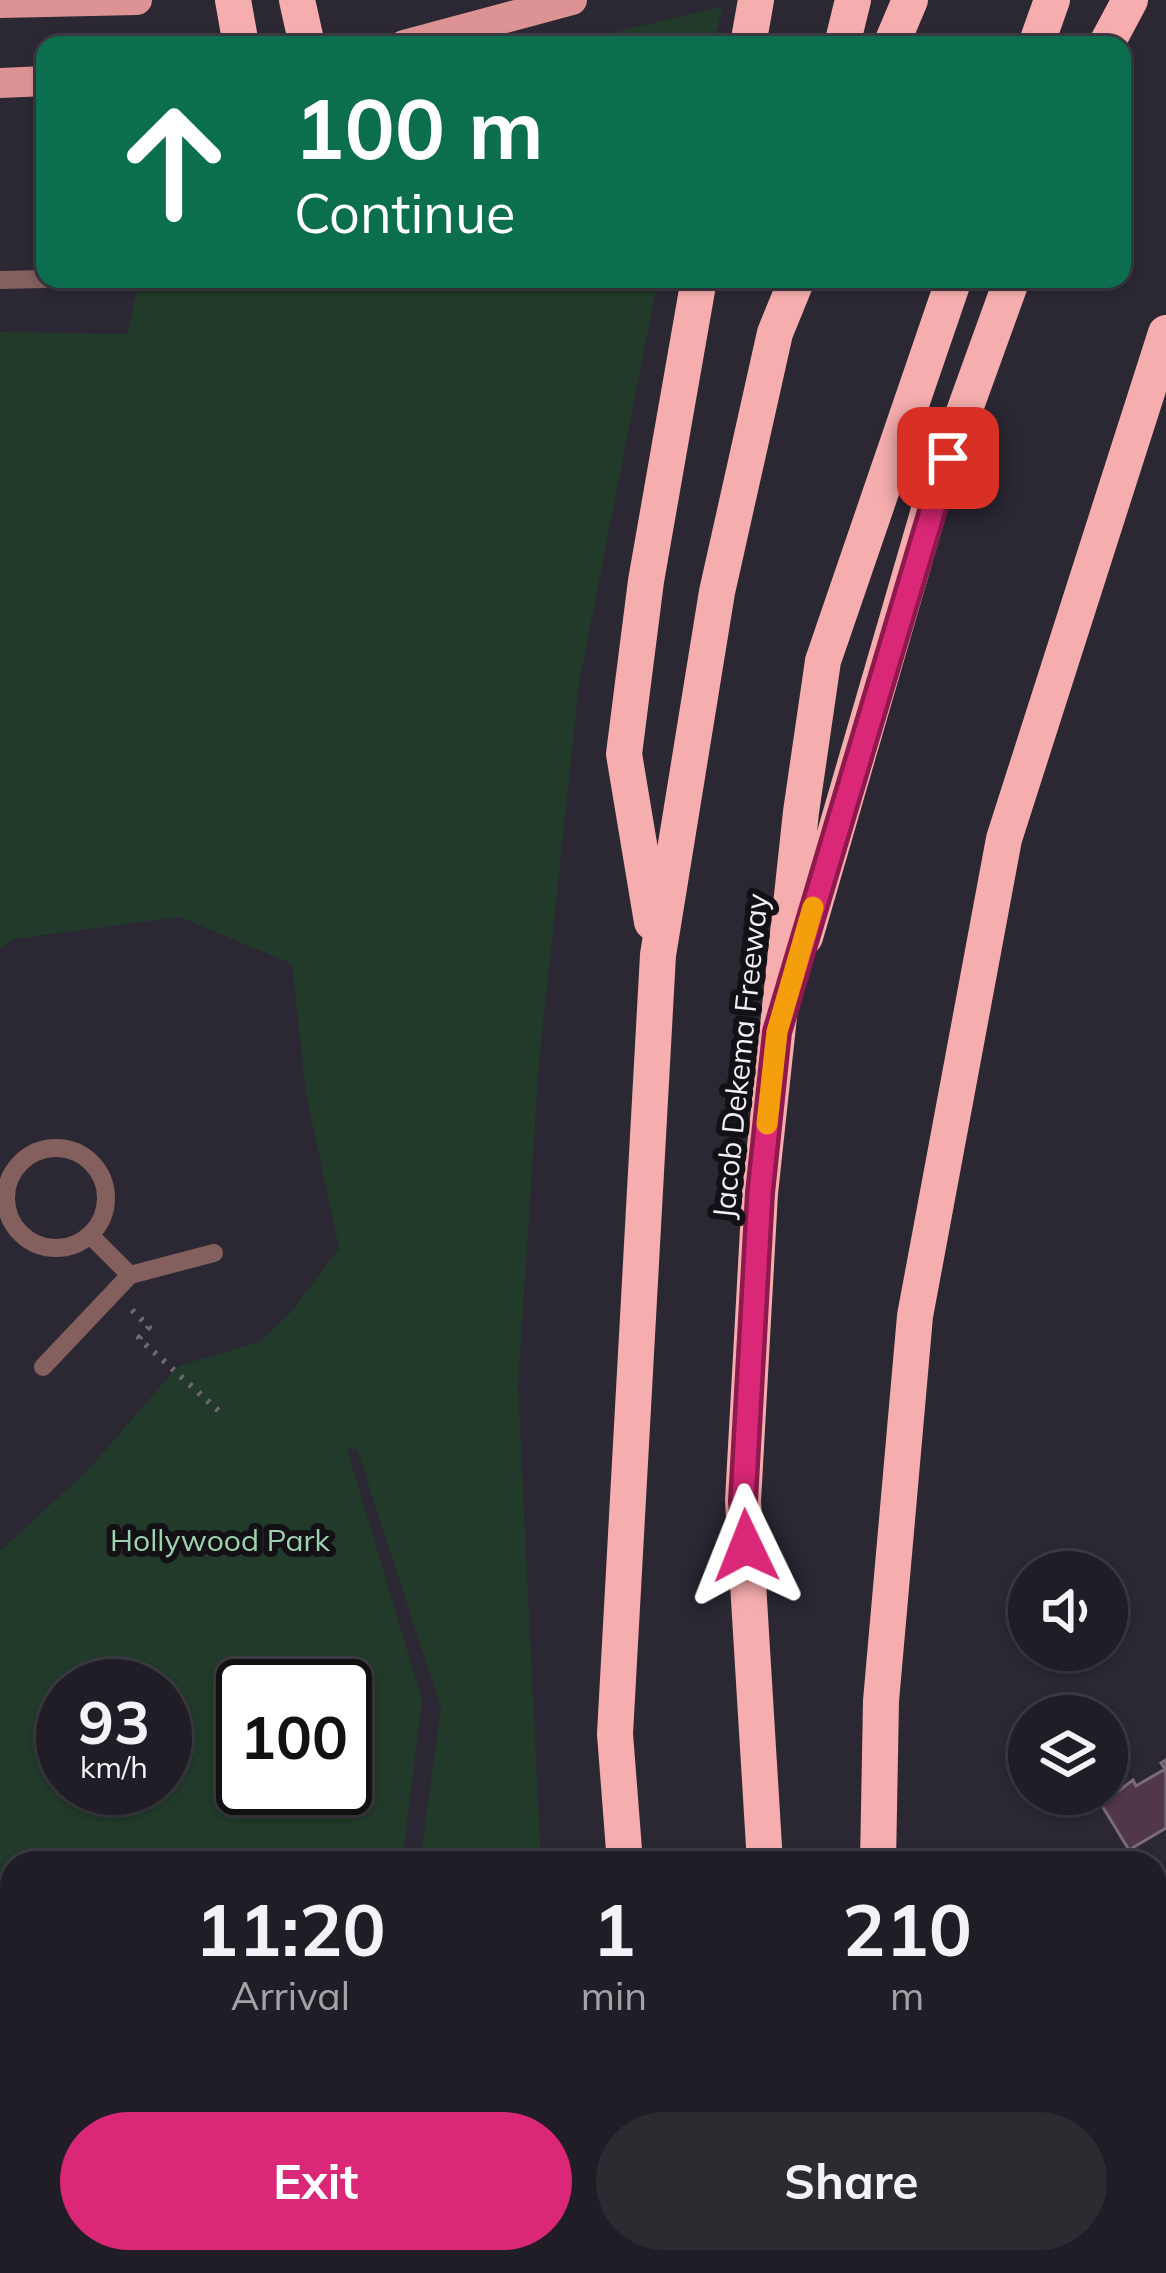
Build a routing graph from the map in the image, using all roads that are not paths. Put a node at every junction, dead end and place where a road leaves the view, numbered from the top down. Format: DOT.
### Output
graph roads {
  1 [pos="137,0"];
  2 [pos="233,0"];
  3 [pos="297,0"];
  4 [pos="572,0"];
  5 [pos="756,0"];
  6 [pos="1130,0"];
  7 [pos="0,3"];
  8 [pos="239,36"];
  9 [pos="306,36"];
  10 [pos="438,36"];
  11 [pos="750,36"];
  12 [pos="1111,36"];
  13 [pos="36,81"];
  14 [pos="0,83"];
  15 [pos="36,279"];
  16 [pos="0,280"];
  17 [pos="697,288"];
  18 [pos="786,288"];
  19 [pos="793,288"];
  20 [pos="951,288"];
  21 [pos="1009,288"];
  22 [pos="775,333"];
  23 [pos="1166,333"];
  24 [pos="658,955"];
  25 [pos="777,1032"];
  26 [pos="19,1232"];
  27 [pos="91,1235"];
  28 [pos="0,1241"];
  29 [pos="214,1253"];
  30 [pos="130,1275"];
  31 [pos="43,1366"];
  32 [pos="625,1851"];
  33 [pos="764,1851"];
  34 [pos="878,1851"];
  1 -- 7 [label="main road"];
  2 -- 8 [label="highway"];
  3 -- 9 [label="highway"];
  4 -- 10 [label="main road"];
  5 -- 11 [label="highway"];
  6 -- 12 [label="highway"];
  13 -- 14 [label="main road"];
  15 -- 16 [label="lane"];
  17 -- 24 [label="highway"];
  18 -- 22 [label="highway"];
  19 -- 22 [label="highway"];
  20 -- 25 [label="highway, Jacob Dekema Freeway"];
  21 -- 25 [label="highway"];
  22 -- 24 [label="highway"];
  23 -- 34 [label="highway"];
  24 -- 32 [label="highway"];
  25 -- 33 [label="highway, Jacob Dekema Freeway"];
  26 -- 27 [label="lane"];
  26 -- 27 [label="lane"];
  26 -- 28 [label="lane"];
  27 -- 30 [label="lane"];
  29 -- 30 [label="lane"];
  30 -- 31 [label="lane"];
}
